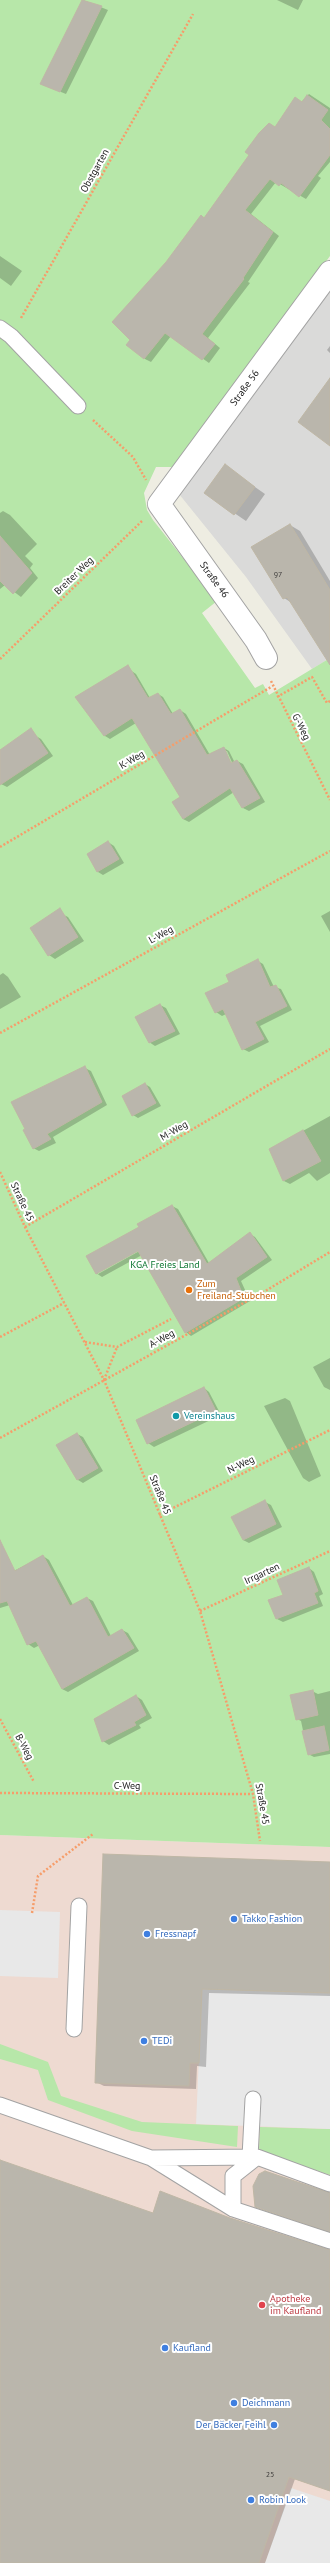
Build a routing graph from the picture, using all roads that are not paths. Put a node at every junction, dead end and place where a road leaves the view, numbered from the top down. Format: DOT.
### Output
graph roads {
  1 [pos="330,272"];
  2 [pos="5,332"];
  3 [pos="78,406"];
  4 [pos="159,504"];
  5 [pos="266,658"];
  6 [pos="79,1906"];
  7 [pos="74,2029"];
  8 [pos="253,2099"];
  9 [pos="0,2105"];
  10 [pos="253,2157"];
  11 [pos="151,2158"];
  12 [pos="330,2184"];
  13 [pos="233,2209"];
  14 [pos="330,2241"];
  1 -- 4 [label="street, Straße 56"];
  2 -- 3 [label="lane"];
  4 -- 5 [label="street, Straße 46"];
  6 -- 7 [label="lane"];
  8 -- 10 [label="lane"];
  9 -- 11 [label="lane"];
  10 -- 11 [label="lane"];
  10 -- 12 [label="lane"];
  10 -- 13 [label="lane"];
  11 -- 13 [label="lane"];
  13 -- 14 [label="lane"];
}
